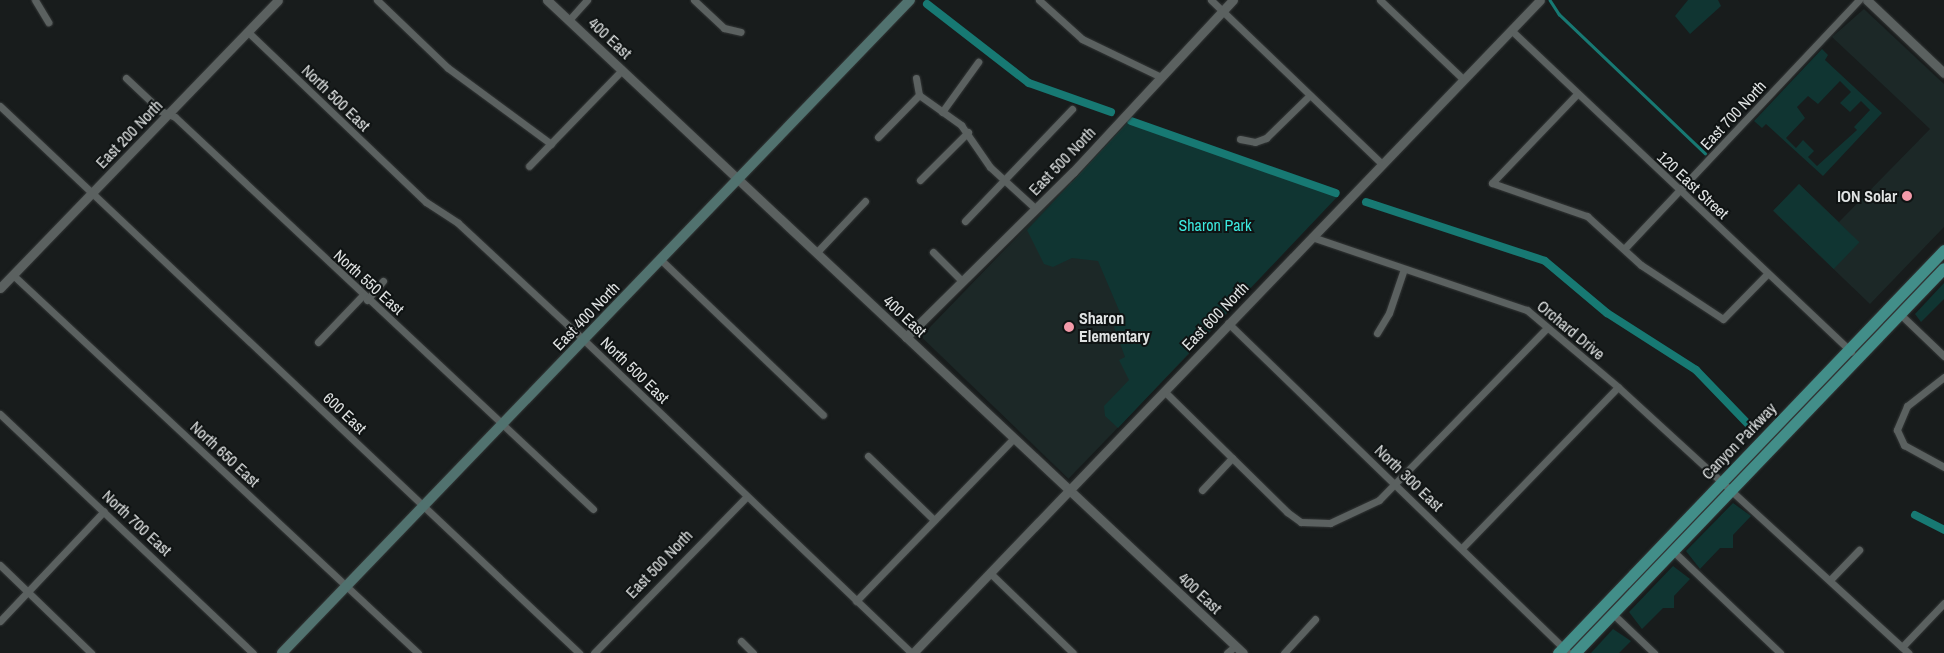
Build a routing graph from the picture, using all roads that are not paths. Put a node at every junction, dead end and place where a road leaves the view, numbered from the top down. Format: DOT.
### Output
graph roads {
  1 [pos="36,0"];
  2 [pos="278,0"];
  3 [pos="376,0"];
  4 [pos="547,0"];
  5 [pos="587,0"];
  6 [pos="694,0"];
  7 [pos="910,0"];
  8 [pos="1039,0"];
  9 [pos="1211,0"];
  10 [pos="1233,0"];
  11 [pos="1380,0"];
  12 [pos="1540,0"];
  13 [pos="1859,0"];
  14 [pos="1867,0"];
  15 [pos="1222,11"];
  16 [pos="569,20"];
  17 [pos="48,22"];
  18 [pos="1511,30"];
  19 [pos="248,32"];
  20 [pos="741,32"];
  21 [pos="978,62"];
  22 [pos="622,70"];
  23 [pos="1944,73"];
  24 [pos="1161,77"];
  25 [pos="126,78"];
  26 [pos="916,78"];
  27 [pos="1464,79"];
  28 [pos="1577,94"];
  29 [pos="919,96"];
  30 [pos="1309,96"];
  31 [pos="0,107"];
  32 [pos="1072,109"];
  33 [pos="942,112"];
  34 [pos="168,115"];
  35 [pos="968,132"];
  36 [pos="878,137"];
  37 [pos="1240,139"];
  38 [pos="551,144"];
  39 [pos="1382,164"];
  40 [pos="529,166"];
  41 [pos="738,179"];
  42 [pos="920,180"];
  43 [pos="1004,180"];
  44 [pos="1680,191"];
  45 [pos="93,193"];
  46 [pos="864,201"];
  47 [pos="1036,209"];
  48 [pos="965,220"];
  49 [pos="1312,237"];
  50 [pos="1625,248"];
  51 [pos="1944,250"];
  52 [pos="817,252"];
  53 [pos="933,252"];
  54 [pos="661,260"];
  55 [pos="1944,268"];
  56 [pos="1404,269"];
  57 [pos="1767,274"];
  58 [pos="13,275"];
  59 [pos="383,281"];
  60 [pos="962,281"];
  61 [pos="0,288"];
  62 [pos="364,298"];
  63 [pos="1900,314"];
  64 [pos="1228,323"];
  65 [pos="1547,328"];
  66 [pos="1377,333"];
  67 [pos="906,336"];
  68 [pos="584,340"];
  69 [pos="318,342"];
  70 [pos="1849,350"];
  71 [pos="1944,356"];
  72 [pos="1858,358"];
  73 [pos="1944,377"];
  74 [pos="1618,387"];
  75 [pos="1164,391"];
  76 [pos="0,414"];
  77 [pos="824,415"];
  78 [pos="503,424"];
  79 [pos="1014,438"];
  80 [pos="868,456"];
  81 [pos="1232,458"];
  82 [pos="1944,467"];
  83 [pos="1722,482"];
  84 [pos="1396,484"];
  85 [pos="1069,490"];
  86 [pos="1202,490"];
  87 [pos="1731,490"];
  88 [pos="746,497"];
  89 [pos="424,506"];
  90 [pos="593,509"];
  91 [pos="104,511"];
  92 [pos="934,520"];
  93 [pos="1462,548"];
  94 [pos="1860,550"];
  95 [pos="1673,551"];
  96 [pos="0,565"];
  97 [pos="990,572"];
  98 [pos="1830,580"];
  99 [pos="346,587"];
  100 [pos="27,592"];
  101 [pos="856,601"];
  102 [pos="1944,603"];
  103 [pos="1613,614"];
  104 [pos="1315,619"];
  105 [pos="0,621"];
  106 [pos="741,641"];
  107 [pos="1235,646"];
  108 [pos="1902,647"];
  109 [pos="1564,651"];
  110 [pos="91,653"];
  111 [pos="253,653"];
  112 [pos="282,653"];
  113 [pos="418,653"];
  114 [pos="580,653"];
  115 [pos="594,653"];
  116 [pos="753,653"];
  117 [pos="912,653"];
  118 [pos="1073,653"];
  119 [pos="1228,653"];
  120 [pos="1243,653"];
  121 [pos="1284,653"];
  122 [pos="1576,653"];
  123 [pos="1654,653"];
  124 [pos="1780,653"];
  125 [pos="1908,653"];
  1 -- 17 [label="street"];
  2 -- 19 [label="street, East 200 North"];
  3 -- 38 [label="street"];
  4 -- 16 [label="street, 400 East"];
  5 -- 16 [label="street"];
  6 -- 20 [label="street"];
  7 -- 41 [label="main road, East 400 North"];
  8 -- 24 [label="street"];
  9 -- 15 [label="street"];
  10 -- 15 [label="street, East 500 North"];
  11 -- 27 [label="street"];
  12 -- 18 [label="street, East 600 North"];
  13 -- 44 [label="street, East 700 North"];
  14 -- 23 [label="street"];
  15 -- 24 [label="street, East 500 North"];
  15 -- 30 [label="street"];
  16 -- 22 [label="street, 400 East"];
  18 -- 27 [label="street, East 600 North"];
  18 -- 28 [label="street, 120 East Street"];
  19 -- 34 [label="street, East 200 North"];
  19 -- 68 [label="street, North 500 East"];
  21 -- 33 [label="street"];
  22 -- 38 [label="street"];
  22 -- 41 [label="street, 400 East"];
  24 -- 47 [label="street, East 500 North"];
  25 -- 34 [label="street, North 550 East"];
  26 -- 29 [label="street"];
  27 -- 39 [label="street, East 600 North"];
  28 -- 44 [label="street, 120 East Street"];
  28 -- 50 [label="street"];
  29 -- 33 [label="street"];
  29 -- 36 [label="street"];
  30 -- 37 [label="street"];
  30 -- 39 [label="street"];
  31 -- 45 [label="street, 600 East"];
  32 -- 43 [label="street"];
  33 -- 35 [label="street"];
  34 -- 45 [label="street, East 200 North"];
  34 -- 62 [label="street, North 550 East"];
  35 -- 42 [label="street"];
  35 -- 43 [label="street"];
  38 -- 40 [label="street"];
  39 -- 49 [label="street, East 600 North"];
  41 -- 52 [label="street, 400 East"];
  41 -- 54 [label="main road, East 400 North"];
  43 -- 47 [label="street"];
  43 -- 48 [label="street"];
  44 -- 50 [label="street, East 700 North"];
  44 -- 57 [label="street, 120 East Street"];
  45 -- 58 [label="street, East 200 North"];
  45 -- 89 [label="street, 600 East"];
  46 -- 52 [label="street"];
  47 -- 60 [label="street, East 500 North"];
  49 -- 56 [label="street, Orchard Drive"];
  49 -- 64 [label="street, East 600 North"];
  50 -- 57 [label="street"];
  51 -- 70 [label="highway, Canyon Parkway"];
  52 -- 67 [label="street, 400 East"];
  53 -- 60 [label="street"];
  54 -- 68 [label="main road, East 400 North"];
  54 -- 77 [label="street"];
  55 -- 63 [label="highway, Canyon Parkway"];
  56 -- 65 [label="street, Orchard Drive"];
  56 -- 66 [label="street"];
  57 -- 70 [label="street, 120 East Street"];
  58 -- 61 [label="street, East 200 North"];
  58 -- 99 [label="street, North 650 East"];
  59 -- 62 [label="street"];
  60 -- 67 [label="street, East 500 North"];
  62 -- 69 [label="street"];
  62 -- 78 [label="street, North 550 East"];
  63 -- 71 [label="street"];
  63 -- 72 [label="highway, Canyon Parkway"];
  64 -- 75 [label="street, East 600 North"];
  64 -- 84 [label="street, North 300 East"];
  65 -- 74 [label="street, Orchard Drive"];
  65 -- 84 [label="street"];
  67 -- 79 [label="street, 400 East"];
  68 -- 78 [label="main road, East 400 North"];
  68 -- 88 [label="street, North 500 East"];
  70 -- 72 [label="street, 120 East Street"];
  70 -- 83 [label="highway, Canyon Parkway"];
  72 -- 87 [label="highway, Canyon Parkway"];
  73 -- 82 [label="street"];
  74 -- 83 [label="street, Orchard Drive"];
  74 -- 93 [label="street"];
  75 -- 81 [label="street"];
  75 -- 85 [label="street, East 600 North"];
  76 -- 91 [label="street, North 700 East"];
  78 -- 89 [label="main road, East 400 North"];
  78 -- 90 [label="street, North 550 East"];
  79 -- 85 [label="street, 400 East"];
  79 -- 92 [label="street"];
  80 -- 92 [label="street"];
  81 -- 84 [label="street"];
  81 -- 86 [label="street"];
  83 -- 87 [label="street, Orchard Drive"];
  83 -- 109 [label="highway, Canyon Parkway"];
  84 -- 93 [label="street, North 300 East"];
  85 -- 97 [label="street, East 600 North"];
  85 -- 107 [label="street, 400 East"];
  87 -- 95 [label="highway, Canyon Parkway"];
  87 -- 98 [label="street, Orchard Drive"];
  88 -- 101 [label="street, North 500 East"];
  88 -- 115 [label="street, East 500 North"];
  89 -- 99 [label="main road, East 400 North"];
  89 -- 114 [label="street, 600 East"];
  91 -- 100 [label="street"];
  91 -- 111 [label="street, North 700 East"];
  92 -- 101 [label="street"];
  93 -- 109 [label="street, North 300 East"];
  94 -- 98 [label="street"];
  95 -- 103 [label="highway, Canyon Parkway"];
  95 -- 124 [label="street"];
  96 -- 100 [label="street"];
  97 -- 117 [label="street, East 600 North"];
  97 -- 118 [label="street"];
  98 -- 108 [label="street, Orchard Drive"];
  99 -- 112 [label="main road, East 400 North"];
  99 -- 113 [label="street, North 650 East"];
  100 -- 105 [label="street"];
  100 -- 110 [label="street"];
  101 -- 117 [label="street, North 500 East"];
  102 -- 108 [label="street"];
  103 -- 122 [label="highway, Canyon Parkway"];
  103 -- 123 [label="street"];
  104 -- 121 [label="street"];
  106 -- 116 [label="street"];
  107 -- 119 [label="street"];
  107 -- 120 [label="street, 400 East"];
  108 -- 125 [label="street, Orchard Drive"];
}
